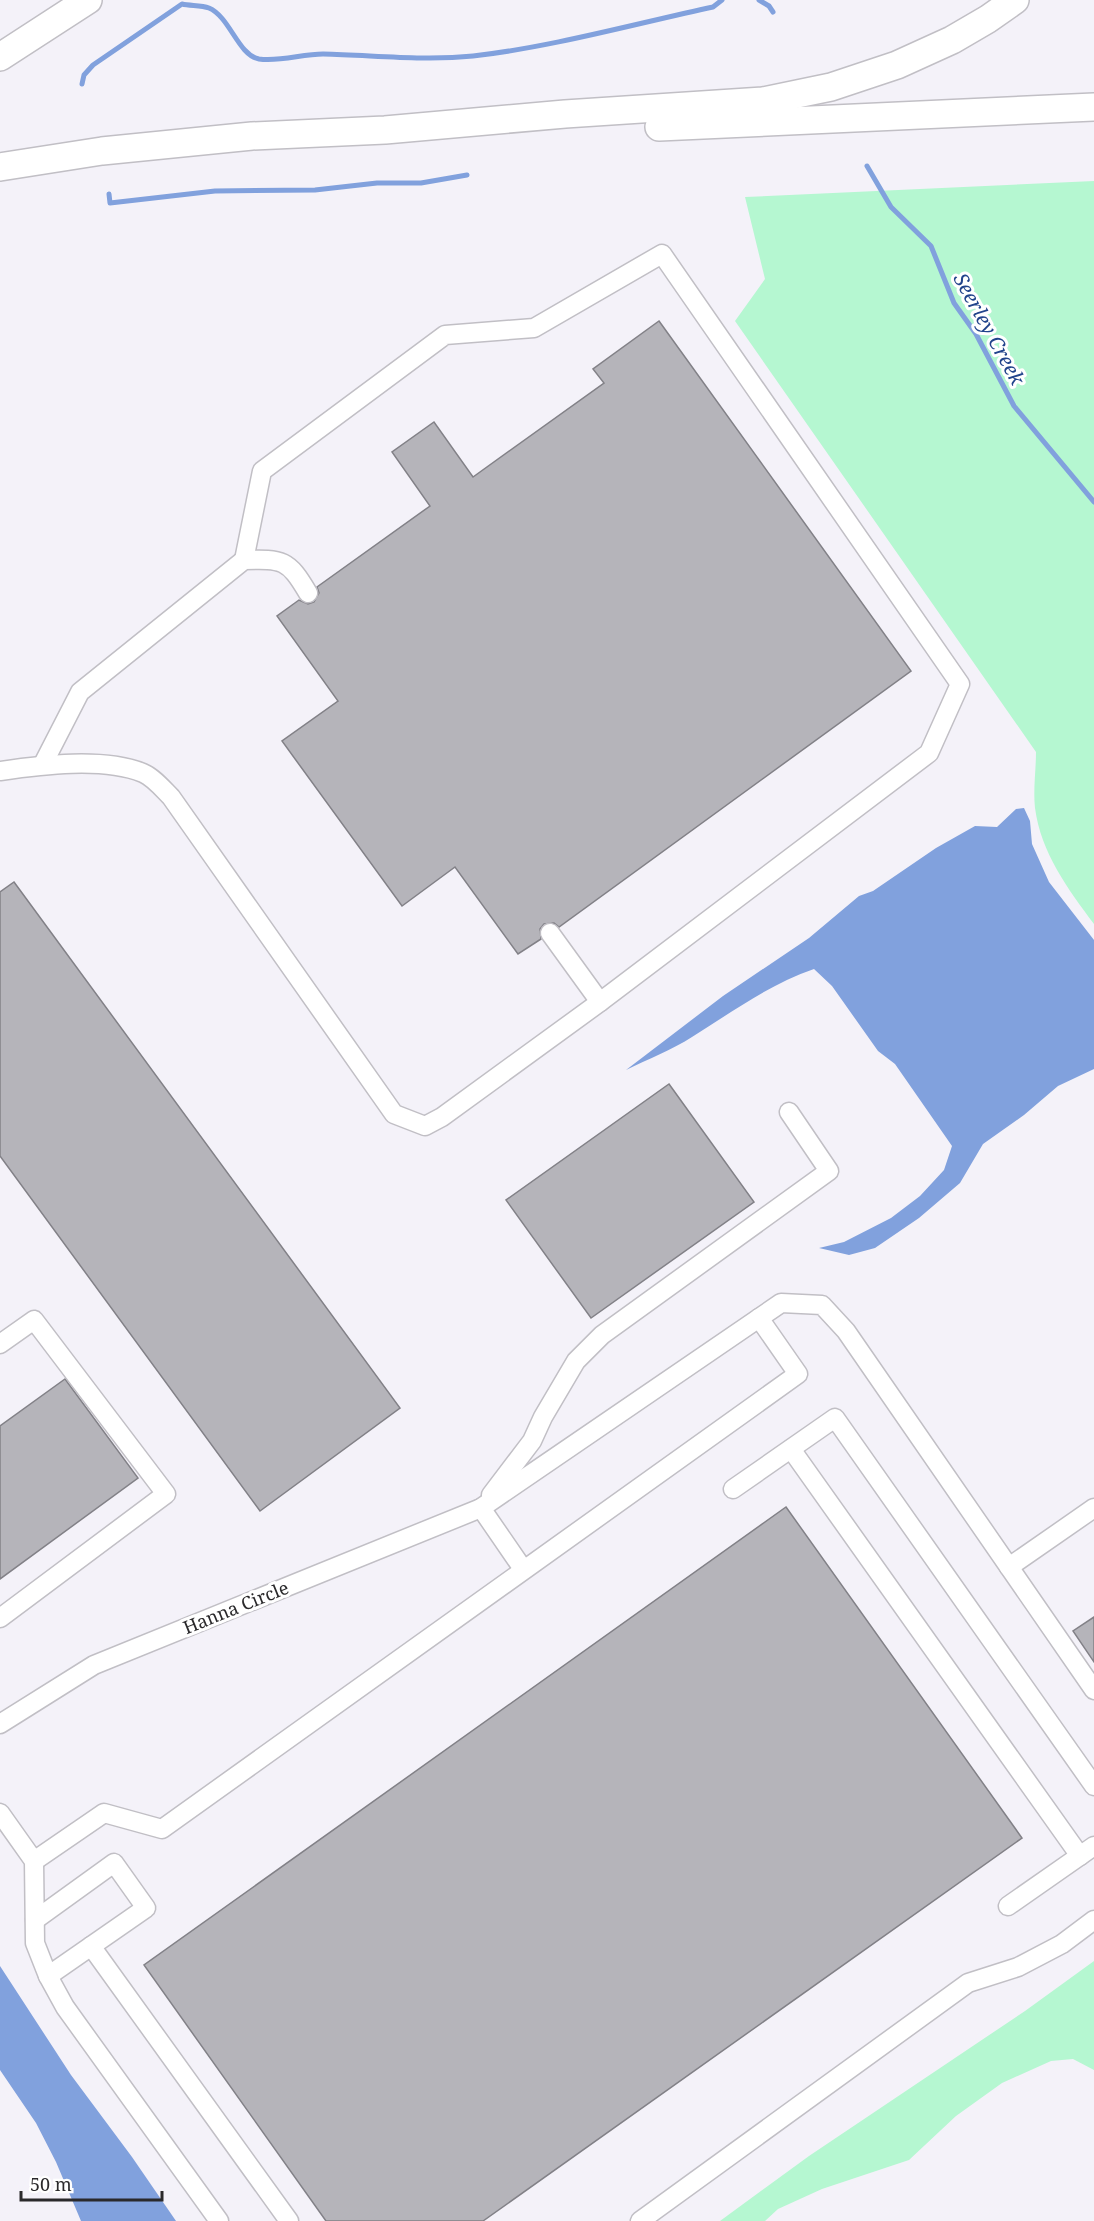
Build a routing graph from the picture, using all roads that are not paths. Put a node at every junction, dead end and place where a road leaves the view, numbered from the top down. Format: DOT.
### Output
graph roads {
  1 [pos="88,0"];
  2 [pos="1015,0"];
  3 [pos="0,57"];
  4 [pos="1094,107"];
  5 [pos="385,130"];
  6 [pos="0,167"];
  7 [pos="244,560"];
  8 [pos="308,593"];
  9 [pos="43,764"];
  10 [pos="0,771"];
  11 [pos="550,933"];
  12 [pos="600,1002"];
  13 [pos="789,1112"];
  14 [pos="759,1318"];
  15 [pos="0,1344"];
  16 [pos="791,1449"];
  17 [pos="733,1489"];
  18 [pos="481,1508"];
  19 [pos="1094,1508"];
  20 [pos="1010,1568"];
  21 [pos="524,1569"];
  22 [pos="0,1618"];
  23 [pos="1094,1690"];
  24 [pos="0,1724"];
  25 [pos="1094,1786"];
  26 [pos="0,1813"];
  27 [pos="1087,1851"];
  28 [pos="34,1861"];
  29 [pos="1008,1906"];
  30 [pos="35,1920"];
  31 [pos="1094,1920"];
  32 [pos="91,1946"];
  33 [pos="48,1976"];
  34 [pos="219,2221"];
  35 [pos="289,2221"];
  36 [pos="640,2221"];
  1 -- 3 [label="highway"];
  2 -- 5 [label="highway"];
  4 -- 5 [label="highway"];
  5 -- 6 [label="highway"];
  7 -- 8 [label="street"];
  7 -- 9 [label="street"];
  7 -- 12 [label="street"];
  9 -- 10 [label="street"];
  9 -- 12 [label="street"];
  11 -- 12 [label="street"];
  13 -- 18 [label="street"];
  14 -- 18 [label="street, Hanna Circle"];
  14 -- 20 [label="street, Hanna Circle"];
  14 -- 21 [label="street"];
  15 -- 22 [label="street"];
  16 -- 17 [label="street"];
  16 -- 25 [label="street"];
  16 -- 27 [label="street"];
  18 -- 21 [label="street"];
  18 -- 24 [label="street, Hanna Circle"];
  19 -- 20 [label="street"];
  20 -- 23 [label="street"];
  21 -- 28 [label="street"];
  26 -- 28 [label="street"];
  27 -- 29 [label="street"];
  28 -- 30 [label="street"];
  30 -- 32 [label="street"];
  30 -- 33 [label="street"];
  31 -- 36 [label="street"];
  32 -- 33 [label="street"];
  32 -- 35 [label="street"];
  33 -- 34 [label="street"];
}
